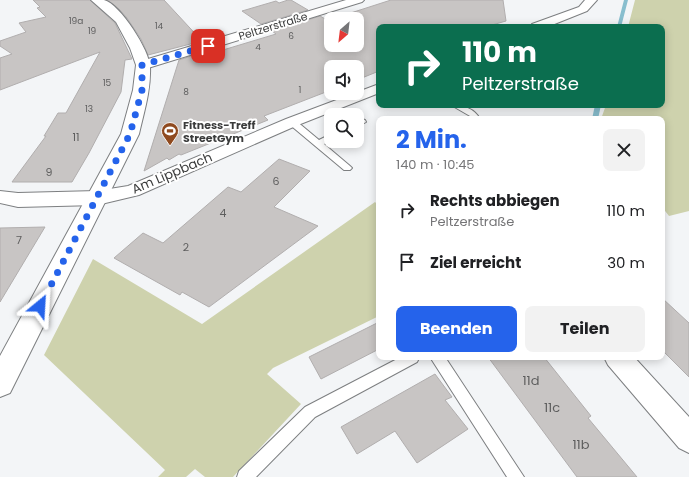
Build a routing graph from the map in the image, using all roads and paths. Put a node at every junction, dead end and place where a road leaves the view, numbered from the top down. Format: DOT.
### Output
graph roads {
  1 [pos="97,0"];
  2 [pos="322,0"];
  3 [pos="358,0"];
  4 [pos="591,0"];
  5 [pos="335,7"];
  6 [pos="544,24"];
  7 [pos="142,65"];
  8 [pos="376,89"];
  9 [pos="461,108"];
  10 [pos="474,116"];
  11 [pos="292,122"];
  12 [pos="324,141"];
  13 [pos="318,144"];
  14 [pos="347,168"];
  15 [pos="0,197"];
  16 [pos="96,198"];
  17 [pos="408,360"];
  18 [pos="439,360"];
  19 [pos="620,360"];
  20 [pos="0,384"];
  21 [pos="689,438"];
  22 [pos="245,477"];
  23 [pos="516,477"];
  1 -- 7 [label="street"];
  2 -- 5 [label="street, Peltzerstraße"];
  3 -- 5 [label="street, Peltzerstraße"];
  4 -- 6 [label="street"];
  5 -- 7 [label="street, Peltzerstraße"];
  7 -- 16 [label="street"];
  8 -- 11 [label="street, Am Lippbach"];
  9 -- 10 [label="lane"];
  11 -- 13 [label="lane"];
  11 -- 16 [label="street, Am Lippbach"];
  12 -- 13 [label="lane"];
  13 -- 14 [label="lane"];
  15 -- 16 [label="street, Am Lippbach"];
  16 -- 20 [label="street"];
  17 -- 22 [label="lane"];
  18 -- 23 [label="lane"];
  19 -- 21 [label="street"];
}
